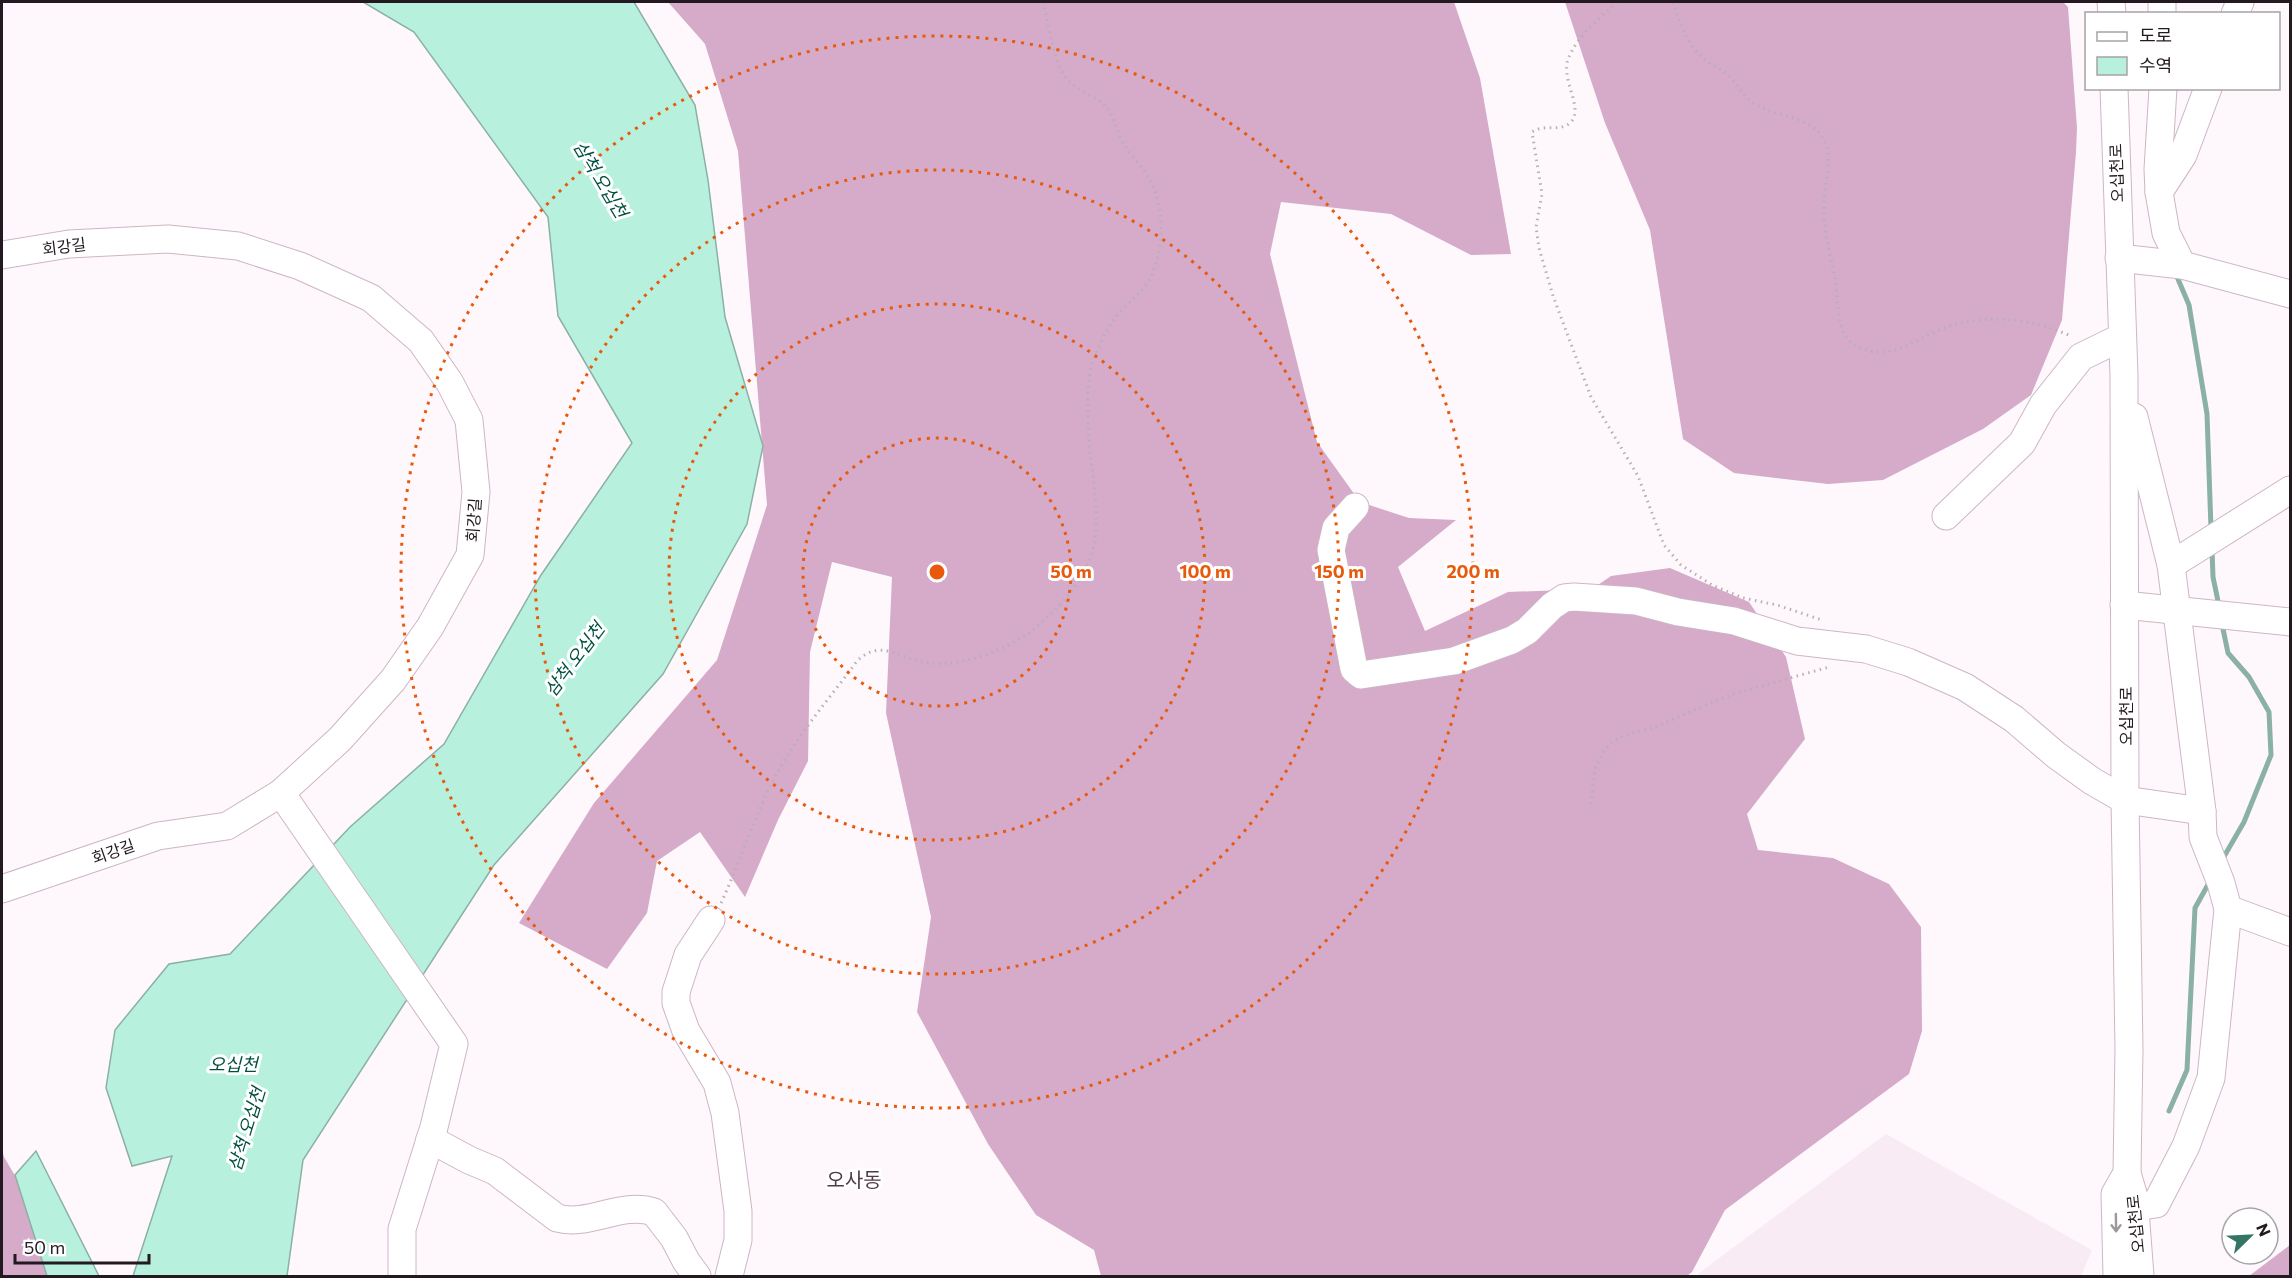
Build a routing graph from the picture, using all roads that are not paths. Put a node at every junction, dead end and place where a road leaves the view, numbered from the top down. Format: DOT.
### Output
graph roads {
  1 [pos="2114,90"];
  2 [pos="2163,90"];
  3 [pos="2207,90"];
  4 [pos="2159,192"];
  5 [pos="2,255"];
  6 [pos="2119,258"];
  7 [pos="2173,264"];
  8 [pos="2290,294"];
  9 [pos="2122,337"];
  10 [pos="2124,375"];
  11 [pos="2290,490"];
  12 [pos="1354,507"];
  13 [pos="1946,516"];
  14 [pos="2171,565"];
  15 [pos="2124,605"];
  16 [pos="2176,610"];
  17 [pos="2290,622"];
  18 [pos="281,793"];
  19 [pos="2125,800"];
  20 [pos="2203,824"];
  21 [pos="2,889"];
  22 [pos="2228,909"];
  23 [pos="711,920"];
  24 [pos="2290,932"];
  25 [pos="430,1139"];
  26 [pos="2127,1173"];
  27 [pos="2135,1207"];
  28 [pos="402,1276"];
  29 [pos="698,1276"];
  30 [pos="729,1276"];
  31 [pos="2117,1276"];
  32 [pos="2140,1276"];
  1 -- 6 [label="street, 오십천로"];
  2 -- 4 [label="street"];
  3 -- 4 [label="street"];
  4 -- 7 [label="street"];
  5 -- 18 [label="street, 회강길"];
  6 -- 7 [label="street"];
  6 -- 9 [label="street, 오십천로"];
  7 -- 8 [label="street"];
  9 -- 10 [label="street, 오십천로"];
  9 -- 13 [label="street"];
  10 -- 14 [label="street"];
  10 -- 15 [label="street, 오십천로"];
  11 -- 14 [label="street"];
  12 -- 19 [label="street"];
  14 -- 16 [label="street"];
  15 -- 16 [label="street"];
  15 -- 19 [label="street, 오십천로"];
  16 -- 17 [label="street"];
  16 -- 20 [label="street"];
  18 -- 21 [label="street, 회강길"];
  18 -- 25 [label="street"];
  19 -- 20 [label="street"];
  19 -- 26 [label="street, 오십천로"];
  20 -- 22 [label="street"];
  22 -- 24 [label="street"];
  22 -- 27 [label="street"];
  23 -- 30 [label="street"];
  25 -- 28 [label="street"];
  25 -- 29 [label="street"];
  26 -- 27 [label="street, 오십천로"];
  26 -- 31 [label="street, 오십천로, one-way"];
  27 -- 32 [label="street, 오십천로"];
}
